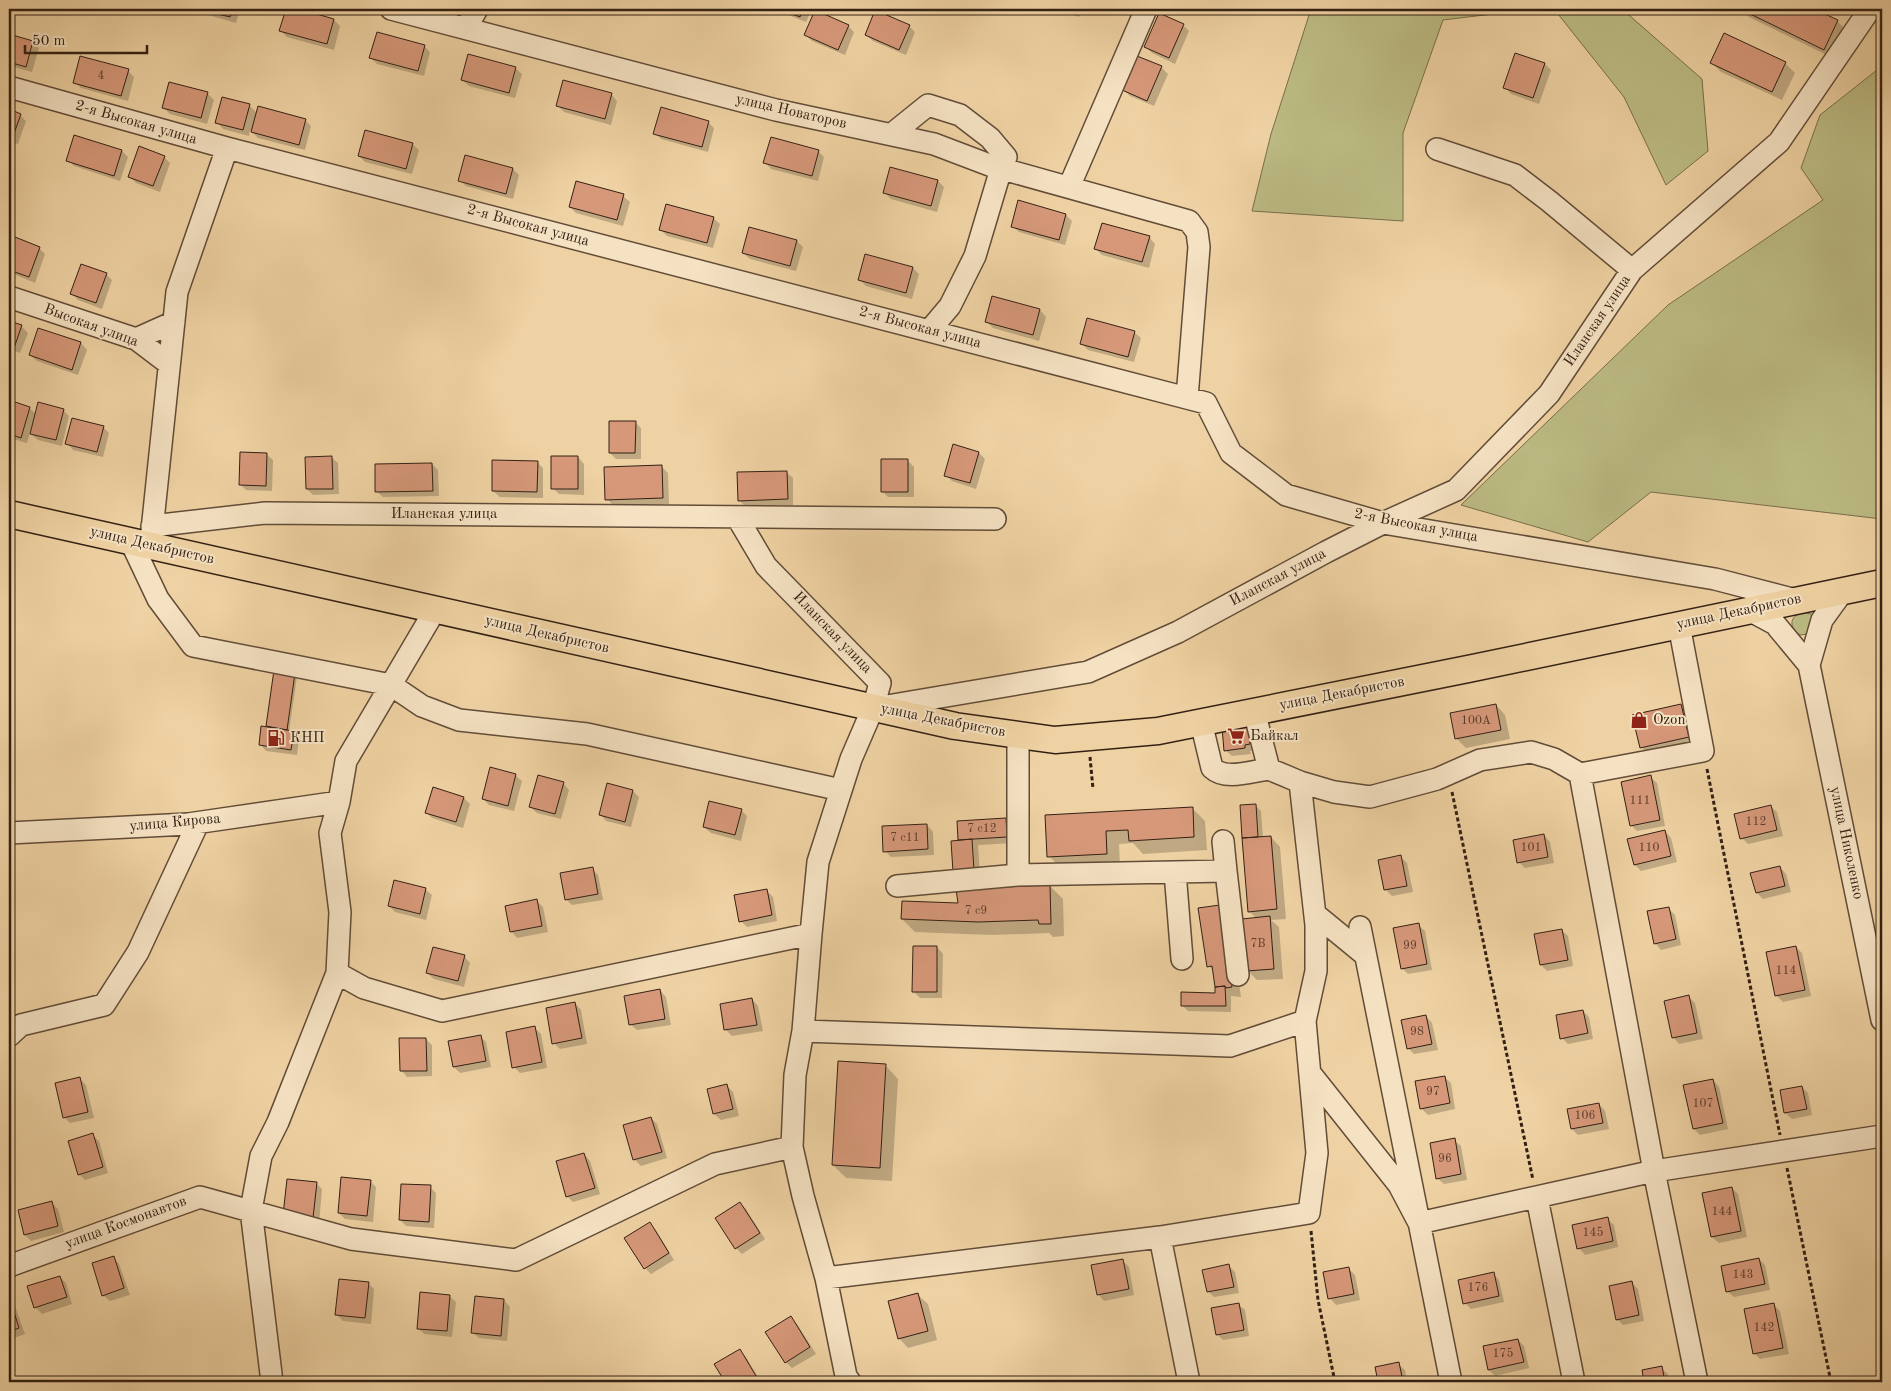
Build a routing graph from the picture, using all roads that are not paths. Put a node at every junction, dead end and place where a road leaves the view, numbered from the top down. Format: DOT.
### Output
graph roads {
  1 [pos="391,9"];
  2 [pos="477,9"];
  3 [pos="1146,9"];
  4 [pos="1870,9"];
  5 [pos="466,28"];
  6 [pos="9,87"];
  7 [pos="892,134"];
  8 [pos="228,148"];
  9 [pos="1437,149"];
  10 [pos="1000,169"];
  11 [pos="1069,187"];
  12 [pos="1632,270"];
  13 [pos="9,297"];
  14 [pos="174,322"];
  15 [pos="929,331"];
  16 [pos="136,339"];
  17 [pos="169,364"];
  18 [pos="1187,398"];
  19 [pos="9,514"];
  20 [pos="737,516"];
  21 [pos="995,519"];
  22 [pos="1383,523"];
  23 [pos="144,538"];
  24 [pos="1882,583"];
  25 [pos="1843,591"];
  26 [pos="1796,600"];
  27 [pos="435,610"];
  28 [pos="1749,610"];
  29 [pos="1679,625"];
  30 [pos="1809,666"];
  31 [pos="391,685"];
  32 [pos="873,708"];
  33 [pos="1254,711"];
  34 [pos="1201,722"];
  35 [pos="1018,735"];
  36 [pos="1270,769"];
  37 [pos="1580,774"];
  38 [pos="1300,782"];
  39 [pos="841,790"];
  40 [pos="340,802"];
  41 [pos="198,823"];
  42 [pos="9,833"];
  43 [pos="1223,840"];
  44 [pos="1175,872"];
  45 [pos="1226,872"];
  46 [pos="1018,875"];
  47 [pos="897,886"];
  48 [pos="1315,914"];
  49 [pos="1360,927"];
  50 [pos="811,934"];
  51 [pos="1365,955"];
  52 [pos="1182,959"];
  53 [pos="337,973"];
  54 [pos="1238,975"];
  55 [pos="1882,1020"];
  56 [pos="1305,1021"];
  57 [pos="803,1031"];
  58 [pos="9,1036"];
  59 [pos="1310,1072"];
  60 [pos="1882,1136"];
  61 [pos="792,1147"];
  62 [pos="1654,1171"];
  63 [pos="1537,1198"];
  64 [pos="251,1210"];
  65 [pos="1419,1223"];
  66 [pos="1160,1237"];
  67 [pos="9,1266"];
  68 [pos="826,1278"];
  69 [pos="843,1380"];
  70 [pos="272,1382"];
  71 [pos="1189,1382"];
  72 [pos="1451,1382"];
  73 [pos="1574,1382"];
  74 [pos="1697,1382"];
  1 -- 5 [label="street, улица Новаторов"];
  2 -- 5 [label="street"];
  3 -- 11 [label="street"];
  4 -- 12 [label="street, Иланская улица"];
  5 -- 7 [label="street, улица Новаторов"];
  6 -- 8 [label="street, 2-я Высокая улица"];
  7 -- 10 [label="street, улица Новаторов"];
  7 -- 10 [label="street"];
  8 -- 14 [label="street"];
  8 -- 15 [label="street, 2-я Высокая улица"];
  9 -- 12 [label="street"];
  10 -- 11 [label="street, улица Новаторов"];
  10 -- 15 [label="street"];
  11 -- 18 [label="street, улица Новаторов"];
  12 -- 22 [label="street, Иланская улица"];
  13 -- 16 [label="street, Высокая улица"];
  14 -- 16 [label="street"];
  14 -- 17 [label="street"];
  15 -- 18 [label="street, 2-я Высокая улица"];
  16 -- 17 [label="street, Высокая улица"];
  17 -- 23 [label="street"];
  18 -- 22 [label="street, 2-я Высокая улица"];
  19 -- 23 [label="main road, улица Декабристов"];
  20 -- 21 [label="street, Иланская улица"];
  20 -- 23 [label="street, Иланская улица"];
  20 -- 32 [label="street, Иланская улица"];
  22 -- 26 [label="street, 2-я Высокая улица"];
  22 -- 32 [label="street, Иланская улица"];
  23 -- 27 [label="main road, улица Декабристов"];
  23 -- 31 [label="street"];
  24 -- 25 [label="main road, улица Декабристов"];
  25 -- 26 [label="main road, улица Декабристов"];
  25 -- 30 [label="street"];
  26 -- 28 [label="main road, улица Декабристов"];
  27 -- 31 [label="street"];
  27 -- 32 [label="main road, улица Декабристов"];
  28 -- 29 [label="main road, улица Декабристов"];
  28 -- 30 [label="street"];
  29 -- 33 [label="main road, улица Декабристов"];
  29 -- 37 [label="street"];
  30 -- 55 [label="street, улица Николенко"];
  31 -- 39 [label="street"];
  31 -- 40 [label="street"];
  32 -- 35 [label="main road, улица Декабристов"];
  32 -- 39 [label="street"];
  33 -- 34 [label="main road, улица Декабристов"];
  33 -- 36 [label="street"];
  34 -- 35 [label="main road, улица Декабристов"];
  34 -- 36 [label="street"];
  35 -- 46 [label="street"];
  36 -- 38 [label="street"];
  37 -- 38 [label="street"];
  37 -- 62 [label="street"];
  38 -- 48 [label="street"];
  39 -- 50 [label="street"];
  40 -- 41 [label="street, улица Кирова"];
  40 -- 53 [label="street"];
  41 -- 42 [label="street, улица Кирова"];
  41 -- 58 [label="street"];
  43 -- 45 [label="street"];
  44 -- 45 [label="street"];
  44 -- 46 [label="street"];
  44 -- 52 [label="street"];
  45 -- 54 [label="street"];
  46 -- 47 [label="street"];
  48 -- 51 [label="street"];
  48 -- 56 [label="street"];
  49 -- 51 [label="street"];
  50 -- 53 [label="street"];
  50 -- 57 [label="street"];
  51 -- 65 [label="street"];
  53 -- 64 [label="street"];
  56 -- 57 [label="street"];
  56 -- 59 [label="street"];
  57 -- 61 [label="street"];
  59 -- 65 [label="street"];
  59 -- 66 [label="street"];
  60 -- 62 [label="street"];
  61 -- 64 [label="street, улица Космонавтов"];
  61 -- 68 [label="street"];
  62 -- 63 [label="street"];
  62 -- 74 [label="street"];
  63 -- 65 [label="street"];
  63 -- 73 [label="street"];
  64 -- 67 [label="street, улица Космонавтов"];
  64 -- 70 [label="street"];
  65 -- 72 [label="street"];
  66 -- 68 [label="street"];
  66 -- 71 [label="street"];
  68 -- 69 [label="street"];
}
